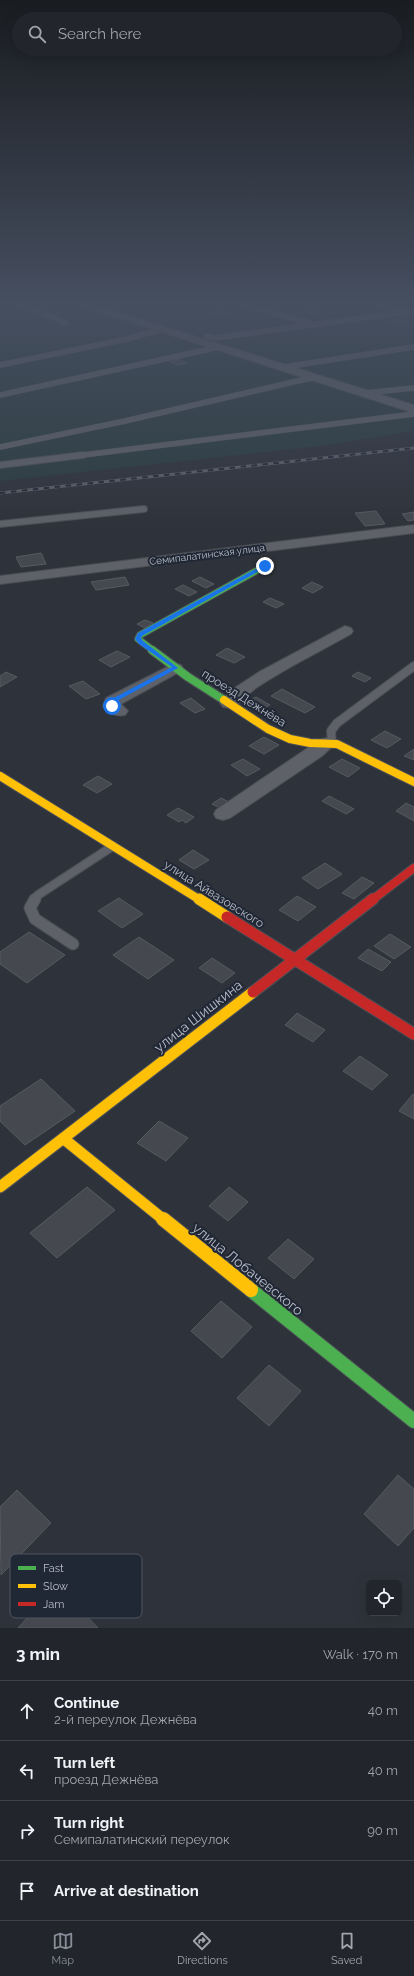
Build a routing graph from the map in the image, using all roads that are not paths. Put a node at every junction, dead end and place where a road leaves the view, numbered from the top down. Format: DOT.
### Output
graph roads {
  1 [pos="72,379"];
  2 [pos="307,379"];
  3 [pos="321,379"];
  4 [pos="414,388"];
  5 [pos="365,393"];
  6 [pos="0,395"];
  7 [pos="414,409"];
  8 [pos="414,414"];
  9 [pos="0,447"];
  10 [pos="0,465"];
  11 [pos="144,510"];
  12 [pos="0,524"];
  13 [pos="414,529"];
  14 [pos="265,566"];
  15 [pos="0,580"];
  16 [pos="346,631"];
  17 [pos="414,666"];
  18 [pos="176,668"];
  19 [pos="229,703"];
  20 [pos="119,711"];
  21 [pos="329,743"];
  22 [pos="0,776"];
  23 [pos="414,782"];
  24 [pos="223,814"];
  25 [pos="113,846"];
  26 [pos="414,868"];
  27 [pos="73,944"];
  28 [pos="294,959"];
  29 [pos="414,1034"];
  30 [pos="64,1139"];
  31 [pos="0,1169"];
  32 [pos="11,1178"];
  33 [pos="0,1187"];
  34 [pos="414,1421"];
  1 -- 6 [label="lane"];
  2 -- 9 [label="lane"];
  3 -- 5 [label="street"];
  4 -- 5 [label="lane"];
  5 -- 7 [label="street"];
  8 -- 10 [label="lane"];
  11 -- 12 [label="lane"];
  13 -- 15 [label="street, Семипалатинская улица"];
  14 -- 18 [label="street, проезд Дежнёва"];
  16 -- 19 [label="street"];
  17 -- 21 [label="lane"];
  18 -- 19 [label="street, проезд Дежнёва"];
  18 -- 20 [label="street"];
  19 -- 21 [label="street, проезд Дежнёва"];
  21 -- 23 [label="street, проезд Дежнёва"];
  21 -- 24 [label="street"];
  22 -- 25 [label="street, улица Айвазовского"];
  25 -- 27 [label="lane"];
  25 -- 28 [label="street, улица Айвазовского"];
  26 -- 28 [label="street, улица Шишкина"];
  28 -- 29 [label="street, улица Айвазовского"];
  28 -- 30 [label="street, улица Шишкина"];
  30 -- 32 [label="street, улица Шишкина"];
  30 -- 34 [label="street, улица Лобачевского"];
  31 -- 32 [label="lane"];
  32 -- 33 [label="street, улица Шишкина"];
}
